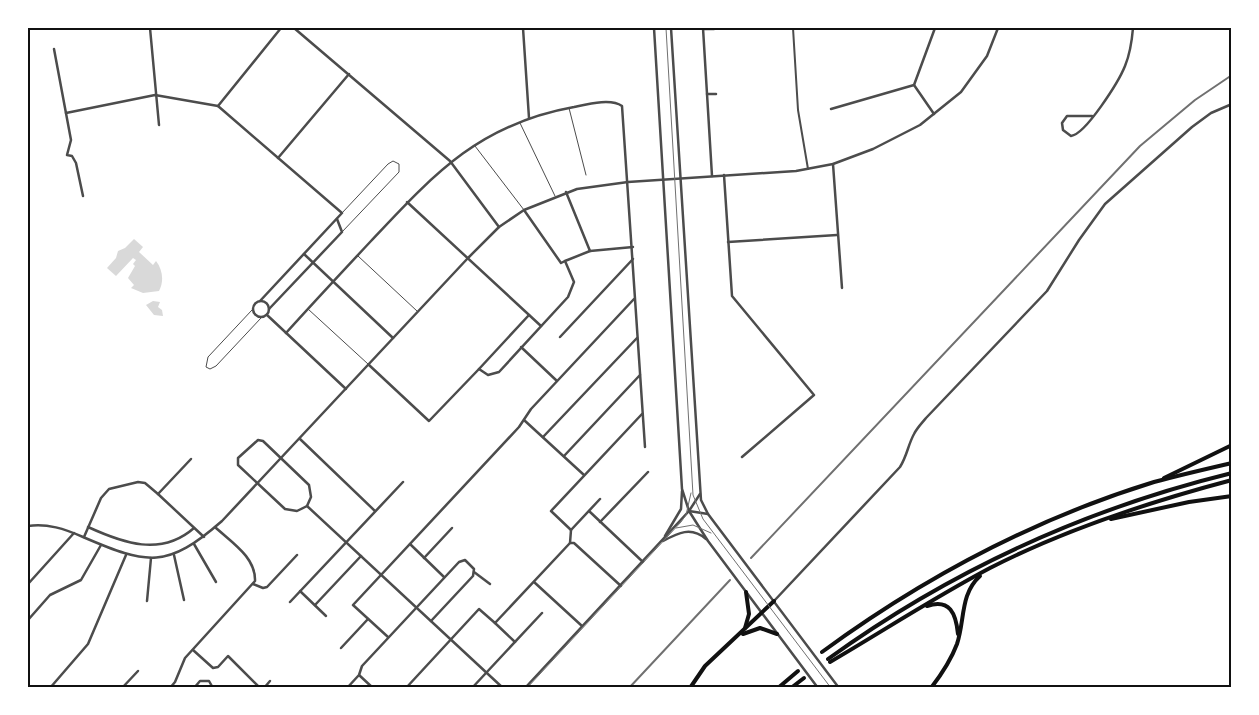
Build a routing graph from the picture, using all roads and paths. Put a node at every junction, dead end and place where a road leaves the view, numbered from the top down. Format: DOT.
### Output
graph roads {
  1 [pos="150,28"];
  2 [pos="281,28"];
  3 [pos="294,28"];
  4 [pos="523,28"];
  5 [pos="654,28"];
  6 [pos="670,28"];
  7 [pos="703,28"];
  8 [pos="793,28"];
  9 [pos="935,28"];
  10 [pos="998,28"];
  11 [pos="1133,28"];
  12 [pos="714,29"];
  13 [pos="54,50"];
  14 [pos="349,74"];
  15 [pos="914,85"];
  16 [pos="707,94"];
  17 [pos="716,94"];
  18 [pos="155,95"];
  19 [pos="1232,104"];
  20 [pos="218,106"];
  21 [pos="569,108"];
  22 [pos="831,109"];
  23 [pos="66,113"];
  24 [pos="934,114"];
  25 [pos="1092,116"];
  26 [pos="529,118"];
  27 [pos="520,122"];
  28 [pos="159,125"];
  29 [pos="475,145"];
  30 [pos="278,158"];
  31 [pos="450,161"];
  32 [pos="833,164"];
  33 [pos="808,169"];
  34 [pos="586,175"];
  35 [pos="724,175"];
  36 [pos="712,176"];
  37 [pos="680,179"];
  38 [pos="663,181"];
  39 [pos="628,182"];
  40 [pos="566,192"];
  41 [pos="83,196"];
  42 [pos="555,196"];
  43 [pos="407,202"];
  44 [pos="524,210"];
  45 [pos="342,213"];
  46 [pos="337,219"];
  47 [pos="499,227"];
  48 [pos="342,232"];
  49 [pos="837,235"];
  50 [pos="728,242"];
  51 [pos="633,247"];
  52 [pos="590,251"];
  53 [pos="304,254"];
  54 [pos="358,255"];
  55 [pos="468,258"];
  56 [pos="633,259"];
  57 [pos="565,261"];
  58 [pos="314,263"];
  59 [pos="333,281"];
  60 [pos="842,288"];
  61 [pos="634,299"];
  62 [pos="260,301"];
  63 [pos="308,308"];
  64 [pos="270,309"];
  65 [pos="252,310"];
  66 [pos="418,312"];
  67 [pos="267,315"];
  68 [pos="529,315"];
  69 [pos="261,318"];
  70 [pos="541,326"];
  71 [pos="286,333"];
  72 [pos="560,337"];
  73 [pos="393,338"];
  74 [pos="637,338"];
  75 [pos="522,347"];
  76 [pos="369,365"];
  77 [pos="479,369"];
  78 [pos="640,376"];
  79 [pos="557,381"];
  80 [pos="346,389"];
  81 [pos="642,414"];
  82 [pos="524,420"];
  83 [pos="543,437"];
  84 [pos="300,439"];
  85 [pos="1232,445"];
  86 [pos="645,447"];
  87 [pos="564,456"];
  88 [pos="281,458"];
  89 [pos="742,458"];
  90 [pos="192,459"];
  91 [pos="1232,463"];
  92 [pos="648,472"];
  93 [pos="1232,473"];
  94 [pos="584,475"];
  95 [pos="1232,480"];
  96 [pos="403,482"];
  97 [pos="1155,482"];
  98 [pos="257,484"];
  99 [pos="682,489"];
  100 [pos="158,494"];
  101 [pos="700,494"];
  102 [pos="1232,496"];
  103 [pos="600,499"];
  104 [pos="307,506"];
  105 [pos="375,511"];
  106 [pos="589,511"];
  107 [pos="689,511"];
  108 [pos="708,514"];
  109 [pos="600,522"];
  110 [pos="28,526"];
  111 [pos="88,527"];
  112 [pos="215,527"];
  113 [pos="194,528"];
  114 [pos="452,528"];
  115 [pos="572,530"];
  116 [pos="1076,530"];
  117 [pos="74,533"];
  118 [pos="84,537"];
  119 [pos="204,537"];
  120 [pos="662,541"];
  121 [pos="708,541"];
  122 [pos="346,542"];
  123 [pos="570,543"];
  124 [pos="194,544"];
  125 [pos="410,544"];
  126 [pos="101,545"];
  127 [pos="174,554"];
  128 [pos="126,555"];
  129 [pos="297,555"];
  130 [pos="361,556"];
  131 [pos="151,558"];
  132 [pos="424,558"];
  133 [pos="643,562"];
  134 [pos="990,568"];
  135 [pos="474,572"];
  136 [pos="381,574"];
  137 [pos="444,577"];
  138 [pos="216,582"];
  139 [pos="534,582"];
  140 [pos="28,584"];
  141 [pos="253,584"];
  142 [pos="490,584"];
  143 [pos="621,586"];
  144 [pos="300,591"];
  145 [pos="745,591"];
  146 [pos="184,600"];
  147 [pos="774,600"];
  148 [pos="147,601"];
  149 [pos="290,602"];
  150 [pos="315,605"];
  151 [pos="416,606"];
  152 [pos="916,610"];
  153 [pos="542,612"];
  154 [pos="762,614"];
  155 [pos="326,616"];
  156 [pos="368,619"];
  157 [pos="28,620"];
  158 [pos="431,621"];
  159 [pos="495,623"];
  160 [pos="582,626"];
  161 [pos="777,634"];
  162 [pos="739,636"];
  163 [pos="959,636"];
  164 [pos="388,637"];
  165 [pos="451,640"];
  166 [pos="515,642"];
  167 [pos="340,648"];
  168 [pos="192,650"];
  169 [pos="822,652"];
  170 [pos="138,671"];
  171 [pos="798,671"];
  172 [pos="487,672"];
  173 [pos="359,675"];
  174 [pos="804,678"];
  175 [pos="270,681"];
  176 [pos="50,688"];
  177 [pos="122,688"];
  178 [pos="170,688"];
  179 [pos="194,688"];
  180 [pos="213,688"];
  181 [pos="260,688"];
  182 [pos="264,688"];
  183 [pos="347,688"];
  184 [pos="372,688"];
  185 [pos="406,688"];
  186 [pos="472,688"];
  187 [pos="503,688"];
  188 [pos="525,688"];
  189 [pos="690,688"];
  190 [pos="778,688"];
  191 [pos="791,688"];
  192 [pos="818,688"];
  193 [pos="839,688"];
  194 [pos="930,688"];
  1 -- 18 [label="street"];
  2 -- 20 [label="street"];
  3 -- 14 [label="street"];
  4 -- 26 [label="street"];
  5 -- 38 [label="street"];
  6 -- 37 [label="street"];
  7 -- 12 [label="street"];
  7 -- 16 [label="street"];
  8 -- 33 [label="street"];
  9 -- 15 [label="street"];
  10 -- 24 [label="street"];
  11 -- 25 [label="street"];
  13 -- 23 [label="street"];
  14 -- 30 [label="street"];
  14 -- 31 [label="street"];
  15 -- 22 [label="street"];
  15 -- 24 [label="street"];
  16 -- 17 [label="street"];
  16 -- 36 [label="street"];
  18 -- 20 [label="street"];
  18 -- 23 [label="street"];
  18 -- 28 [label="street"];
  19 -- 147 [label="street"];
  20 -- 30 [label="street"];
  21 -- 26 [label="street"];
  21 -- 34 [label="lane"];
  21 -- 39 [label="street"];
  23 -- 41 [label="street"];
  24 -- 32 [label="street"];
  25 -- 25 [label="street"];
  26 -- 27 [label="street"];
  27 -- 29 [label="street"];
  27 -- 42 [label="lane"];
  29 -- 31 [label="street"];
  29 -- 44 [label="lane"];
  30 -- 45 [label="street"];
  31 -- 43 [label="street"];
  31 -- 47 [label="street"];
  32 -- 33 [label="street"];
  32 -- 49 [label="street"];
  33 -- 35 [label="street"];
  35 -- 36 [label="street"];
  35 -- 50 [label="street"];
  36 -- 37 [label="street"];
  37 -- 38 [label="street"];
  37 -- 101 [label="street"];
  38 -- 39 [label="street"];
  38 -- 99 [label="street"];
  39 -- 40 [label="street"];
  39 -- 51 [label="street"];
  40 -- 42 [label="street"];
  40 -- 52 [label="street"];
  42 -- 44 [label="street"];
  43 -- 54 [label="street"];
  43 -- 55 [label="street"];
  44 -- 47 [label="street"];
  44 -- 57 [label="street"];
  45 -- 46 [label="street"];
  45 -- 48 [label="lane"];
  46 -- 48 [label="street"];
  46 -- 53 [label="street"];
  47 -- 55 [label="street"];
  48 -- 58 [label="street"];
  49 -- 50 [label="street"];
  49 -- 60 [label="street"];
  50 -- 89 [label="street"];
  51 -- 52 [label="street"];
  51 -- 56 [label="street"];
  52 -- 57 [label="street"];
  53 -- 58 [label="street"];
  53 -- 62 [label="street"];
  54 -- 59 [label="street"];
  54 -- 66 [label="lane"];
  55 -- 66 [label="street"];
  55 -- 68 [label="street"];
  56 -- 61 [label="street"];
  56 -- 72 [label="street"];
  57 -- 70 [label="street"];
  58 -- 59 [label="street"];
  58 -- 64 [label="street"];
  59 -- 63 [label="street"];
  59 -- 73 [label="street"];
  61 -- 74 [label="street"];
  61 -- 79 [label="street"];
  62 -- 64 [label="street"];
  62 -- 65 [label="street"];
  63 -- 71 [label="street"];
  63 -- 76 [label="lane"];
  64 -- 67 [label="street"];
  65 -- 69 [label="street"];
  65 -- 69 [label="lane"];
  66 -- 73 [label="street"];
  67 -- 69 [label="street"];
  67 -- 71 [label="street"];
  68 -- 70 [label="street"];
  68 -- 77 [label="street"];
  70 -- 75 [label="street"];
  71 -- 80 [label="street"];
  73 -- 76 [label="street"];
  74 -- 78 [label="street"];
  74 -- 83 [label="street"];
  75 -- 77 [label="street"];
  75 -- 79 [label="street"];
  76 -- 77 [label="street"];
  76 -- 80 [label="street"];
  78 -- 81 [label="street"];
  78 -- 87 [label="street"];
  79 -- 82 [label="street"];
  80 -- 84 [label="street"];
  81 -- 86 [label="street"];
  81 -- 94 [label="street"];
  82 -- 83 [label="street"];
  82 -- 125 [label="street"];
  83 -- 87 [label="street"];
  84 -- 88 [label="street"];
  84 -- 105 [label="street"];
  85 -- 97 [label="highway"];
  87 -- 94 [label="street"];
  88 -- 98 [label="street"];
  88 -- 98 [label="street"];
  88 -- 104 [label="street"];
  90 -- 100 [label="street"];
  91 -- 97 [label="highway"];
  92 -- 109 [label="street"];
  93 -- 152 [label="highway"];
  94 -- 115 [label="street"];
  95 -- 116 [label="highway"];
  96 -- 105 [label="street"];
  97 -- 169 [label="highway"];
  98 -- 104 [label="street"];
  98 -- 112 [label="street"];
  99 -- 107 [label="street"];
  99 -- 120 [label="street"];
  100 -- 111 [label="street"];
  100 -- 113 [label="street"];
  101 -- 107 [label="street"];
  101 -- 108 [label="street"];
  102 -- 116 [label="highway"];
  103 -- 106 [label="street"];
  104 -- 122 [label="street"];
  105 -- 122 [label="street"];
  106 -- 109 [label="street"];
  106 -- 115 [label="street"];
  107 -- 108 [label="street"];
  107 -- 120 [label="street"];
  107 -- 121 [label="street"];
  108 -- 147 [label="street"];
  109 -- 133 [label="street"];
  110 -- 117 [label="street"];
  111 -- 113 [label="street"];
  111 -- 118 [label="street"];
  112 -- 119 [label="street"];
  112 -- 141 [label="street"];
  113 -- 119 [label="street"];
  114 -- 132 [label="street"];
  115 -- 123 [label="street"];
  116 -- 134 [label="highway"];
  117 -- 118 [label="street"];
  117 -- 140 [label="street"];
  118 -- 126 [label="street"];
  119 -- 124 [label="street"];
  120 -- 121 [label="street"];
  120 -- 133 [label="street"];
  121 -- 145 [label="street"];
  122 -- 130 [label="street"];
  122 -- 144 [label="street"];
  123 -- 139 [label="street"];
  123 -- 143 [label="street"];
  124 -- 127 [label="street"];
  124 -- 138 [label="street"];
  125 -- 132 [label="street"];
  125 -- 136 [label="street"];
  126 -- 128 [label="street"];
  126 -- 157 [label="street"];
  127 -- 131 [label="street"];
  127 -- 146 [label="street"];
  128 -- 131 [label="street"];
  128 -- 176 [label="street"];
  129 -- 141 [label="street"];
  130 -- 136 [label="street"];
  130 -- 150 [label="street"];
  131 -- 148 [label="street"];
  132 -- 137 [label="street"];
  133 -- 143 [label="street"];
  134 -- 152 [label="highway"];
  134 -- 163 [label="highway"];
  135 -- 137 [label="street"];
  135 -- 142 [label="street"];
  135 -- 158 [label="street"];
  136 -- 151 [label="street"];
  136 -- 156 [label="street"];
  137 -- 151 [label="street"];
  139 -- 159 [label="street"];
  139 -- 160 [label="street"];
  141 -- 168 [label="street"];
  143 -- 160 [label="street"];
  144 -- 149 [label="street"];
  144 -- 150 [label="street"];
  145 -- 154 [label="street"];
  145 -- 162 [label="highway"];
  147 -- 154 [label="highway"];
  147 -- 193 [label="street"];
  150 -- 155 [label="street"];
  151 -- 158 [label="street"];
  151 -- 164 [label="street"];
  152 -- 163 [label="highway"];
  153 -- 166 [label="street"];
  154 -- 161 [label="street"];
  154 -- 162 [label="highway"];
  156 -- 164 [label="street"];
  156 -- 167 [label="street"];
  158 -- 165 [label="street"];
  159 -- 165 [label="street"];
  159 -- 166 [label="street"];
  160 -- 188 [label="street"];
  161 -- 162 [label="highway"];
  161 -- 192 [label="street"];
  162 -- 189 [label="highway"];
  163 -- 194 [label="highway"];
  164 -- 173 [label="street"];
  165 -- 172 [label="street"];
  165 -- 185 [label="street"];
  166 -- 172 [label="street"];
  168 -- 178 [label="street"];
  168 -- 181 [label="street"];
  170 -- 177 [label="street"];
  171 -- 190 [label="highway"];
  172 -- 186 [label="street"];
  172 -- 187 [label="street"];
  173 -- 183 [label="street"];
  173 -- 184 [label="street"];
  174 -- 191 [label="highway"];
  175 -- 182 [label="street"];
  179 -- 180 [label="street"];
}
